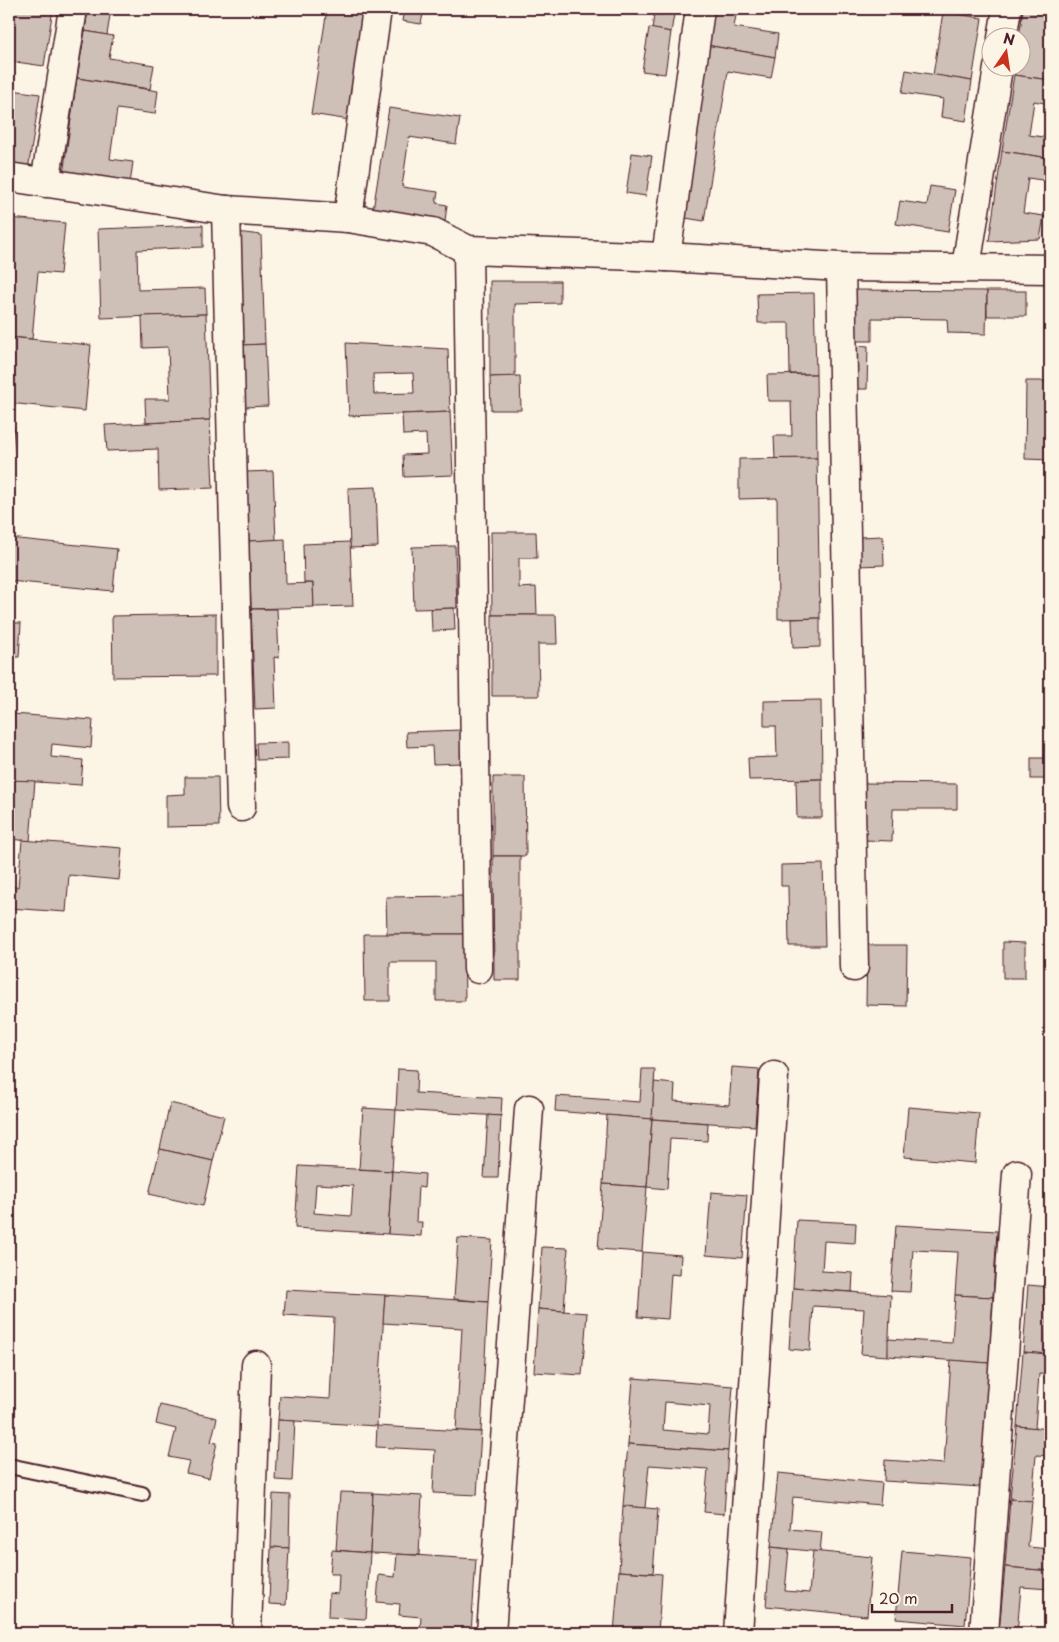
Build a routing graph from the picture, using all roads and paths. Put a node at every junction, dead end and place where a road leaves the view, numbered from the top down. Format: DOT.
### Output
graph roads {
  1 [pos="73,9"];
  2 [pos="377,9"];
  3 [pos="700,9"];
  4 [pos="1007,9"];
  5 [pos="1004,28"];
  6 [pos="996,78"];
  7 [pos="9,177"];
  8 [pos="45,183"];
  9 [pos="226,210"];
  10 [pos="348,218"];
  11 [pos="468,250"];
  12 [pos="666,257"];
  13 [pos="840,267"];
  14 [pos="966,267"];
  15 [pos="1050,269"];
  16 [pos="241,807"];
  17 [pos="854,967"];
  18 [pos="478,969"];
  19 [pos="774,1076"];
  20 [pos="529,1109"];
  21 [pos="1017,1174"];
  22 [pos="256,1365"];
  23 [pos="9,1466"];
  24 [pos="142,1494"];
  25 [pos="247,1633"];
  26 [pos="491,1633"];
  27 [pos="738,1633"];
  28 [pos="984,1633"];
  1 -- 8 [label="street"];
  2 -- 10 [label="street"];
  3 -- 12 [label="street"];
  4 -- 5 [label="street"];
  6 -- 14 [label="street"];
  7 -- 8 [label="street"];
  8 -- 9 [label="street"];
  9 -- 10 [label="street"];
  9 -- 16 [label="street"];
  10 -- 11 [label="street"];
  11 -- 12 [label="street"];
  11 -- 18 [label="street"];
  12 -- 13 [label="street"];
  13 -- 14 [label="street"];
  13 -- 17 [label="street"];
  14 -- 15 [label="street"];
  19 -- 27 [label="street"];
  20 -- 26 [label="street"];
  21 -- 28 [label="street"];
  22 -- 25 [label="street"];
  23 -- 24 [label="lane"];
}
